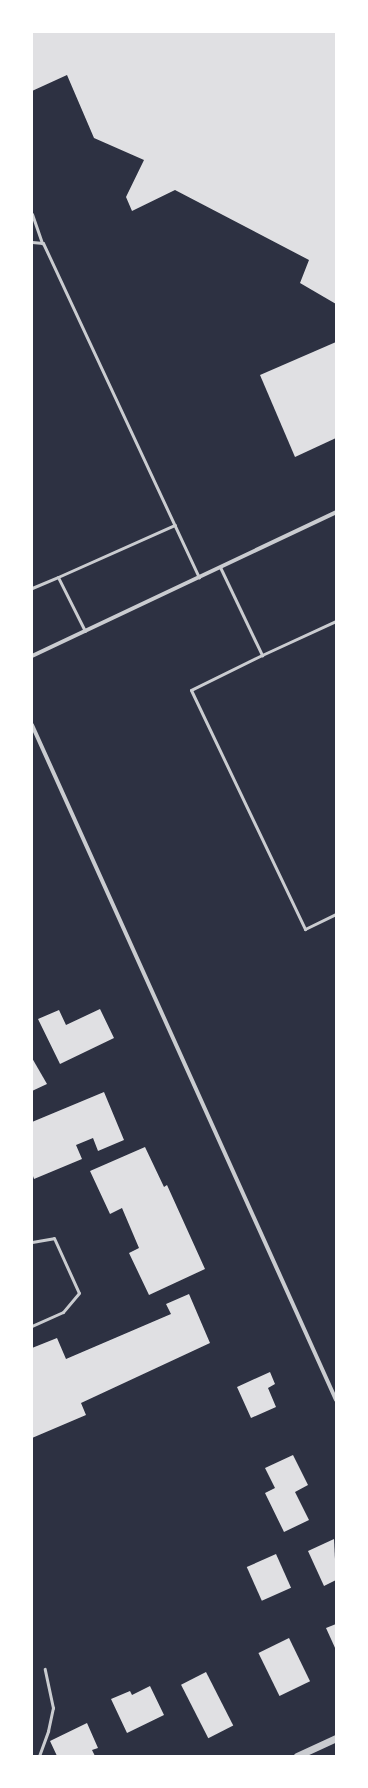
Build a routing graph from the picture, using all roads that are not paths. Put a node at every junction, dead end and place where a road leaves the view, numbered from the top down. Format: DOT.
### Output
graph roads {
  1 [pos="32,214"];
  2 [pos="32,242"];
  3 [pos="42,243"];
  4 [pos="336,512"];
  5 [pos="175,525"];
  6 [pos="220,567"];
  7 [pos="58,577"];
  8 [pos="199,577"];
  9 [pos="32,588"];
  10 [pos="336,621"];
  11 [pos="85,631"];
  12 [pos="262,655"];
  13 [pos="32,656"];
  14 [pos="32,725"];
  15 [pos="336,914"];
  16 [pos="32,1242"];
  17 [pos="32,1326"];
  18 [pos="336,1400"];
  19 [pos="45,1669"];
  20 [pos="336,1738"];
  21 [pos="39,1756"];
  22 [pos="297,1756"];
  1 -- 3 [label="lane"];
  2 -- 3 [label="lane"];
  3 -- 5 [label="lane"];
  4 -- 6 [label="street"];
  5 -- 7 [label="lane"];
  5 -- 8 [label="lane"];
  6 -- 8 [label="street"];
  6 -- 12 [label="lane"];
  7 -- 9 [label="lane"];
  7 -- 11 [label="lane"];
  8 -- 11 [label="street"];
  10 -- 12 [label="lane"];
  11 -- 13 [label="street"];
  12 -- 15 [label="lane"];
  14 -- 18 [label="street"];
  16 -- 17 [label="lane"];
  19 -- 21 [label="lane"];
  20 -- 22 [label="street"];
}
